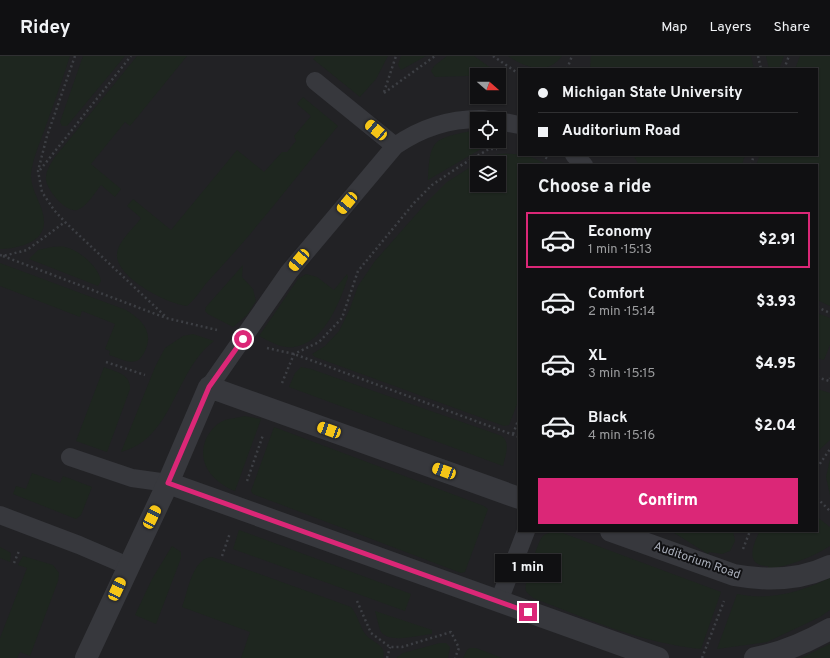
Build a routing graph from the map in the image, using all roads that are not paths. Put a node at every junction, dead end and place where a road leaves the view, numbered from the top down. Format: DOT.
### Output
graph roads {
  1 [pos="315,81"];
  2 [pos="470,119"];
  3 [pos="506,122"];
  4 [pos="518,125"];
  5 [pos="395,146"];
  6 [pos="575,156"];
  7 [pos="583,164"];
  8 [pos="209,387"];
  9 [pos="70,457"];
  10 [pos="168,483"];
  11 [pos="518,498"];
  12 [pos="0,515"];
  13 [pos="526,532"];
  14 [pos="614,532"];
  15 [pos="128,566"];
  16 [pos="830,566"];
  17 [pos="500,601"];
  18 [pos="830,629"];
  19 [pos="86,658"];
  20 [pos="658,658"];
  21 [pos="755,658"];
  1 -- 5 [label="lane"];
  2 -- 5 [label="lane"];
  3 -- 4 [label="lane"];
  5 -- 8 [label="lane"];
  6 -- 7 [label="lane"];
  8 -- 10 [label="street"];
  8 -- 11 [label="street"];
  9 -- 10 [label="lane"];
  10 -- 15 [label="street"];
  10 -- 17 [label="street"];
  12 -- 15 [label="lane"];
  13 -- 17 [label="lane"];
  14 -- 16 [label="street, Auditorium Road"];
  15 -- 19 [label="street"];
  17 -- 20 [label="street"];
  18 -- 21 [label="street"];
}
